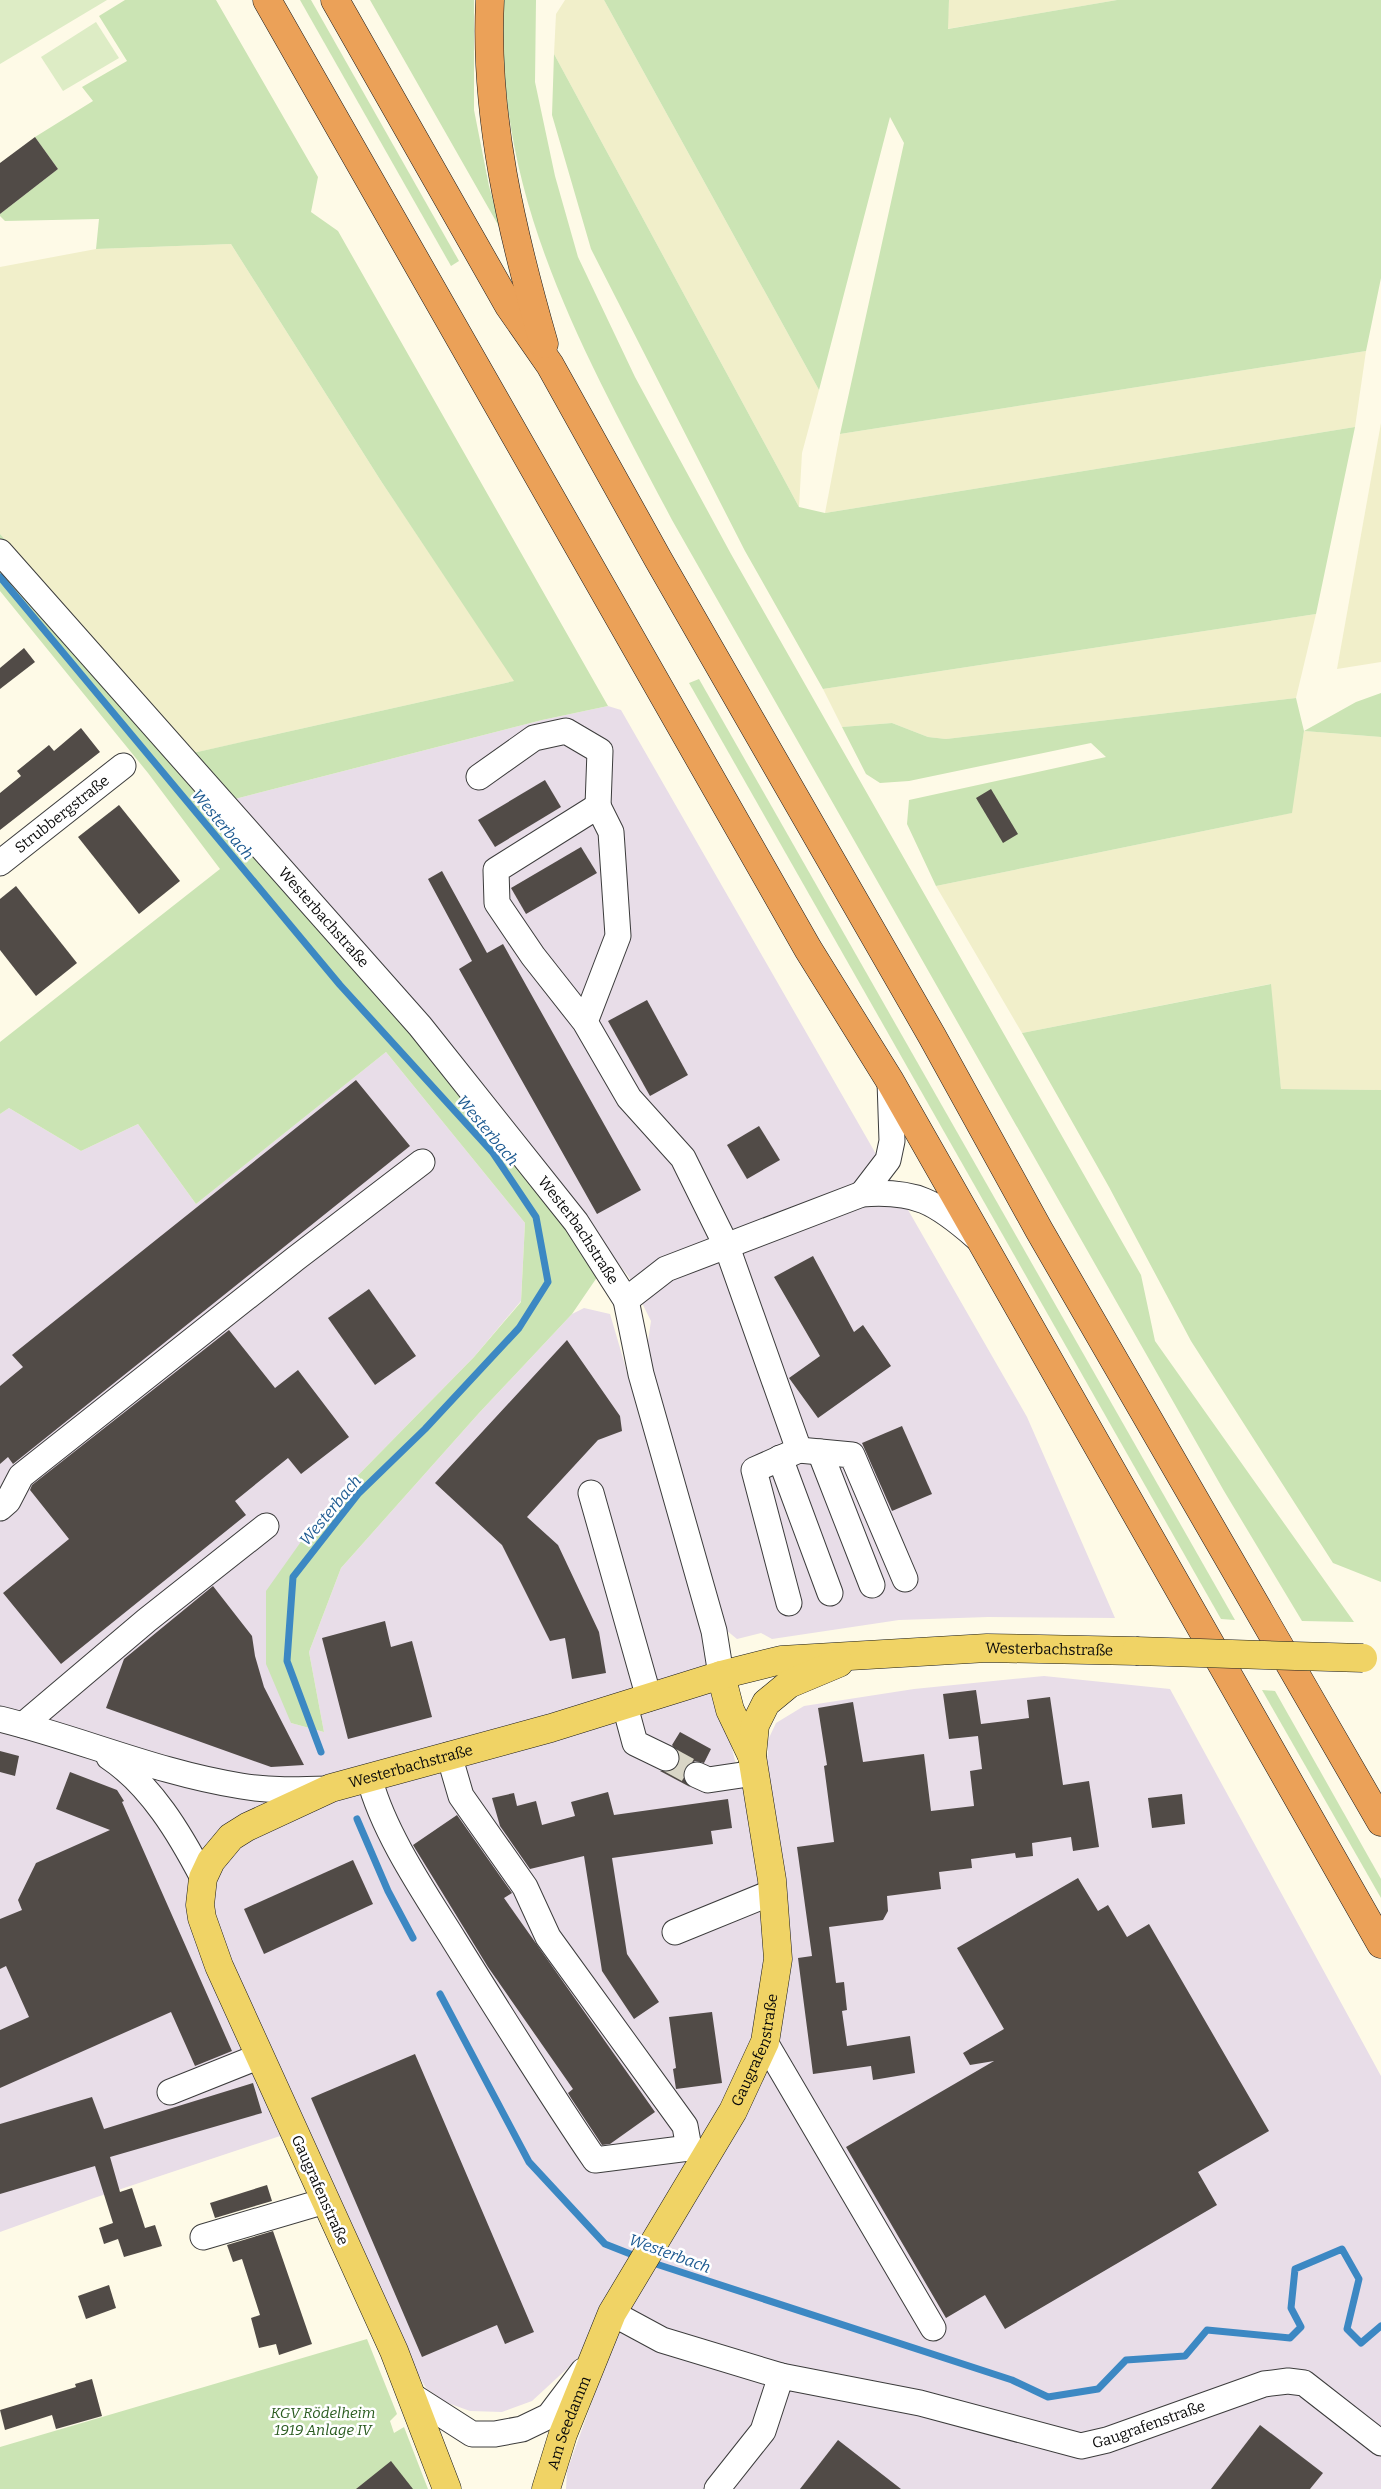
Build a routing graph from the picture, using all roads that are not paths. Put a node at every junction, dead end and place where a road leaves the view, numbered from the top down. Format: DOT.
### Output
graph roads {
  1 [pos="267,0"];
  2 [pos="335,0"];
  3 [pos="490,0"];
  4 [pos="550,364"];
  5 [pos="0,552"];
  6 [pos="123,766"];
  7 [pos="479,776"];
  8 [pos="598,806"];
  9 [pos="0,863"];
  10 [pos="585,1022"];
  11 [pos="890,1080"];
  12 [pos="422,1162"];
  13 [pos="862,1194"];
  14 [pos="980,1240"];
  15 [pos="727,1247"];
  16 [pos="626,1300"];
  17 [pos="800,1453"];
  18 [pos="591,1493"];
  19 [pos="0,1508"];
  20 [pos="266,1526"];
  21 [pos="905,1579"];
  22 [pos="872,1585"];
  23 [pos="830,1593"];
  24 [pos="790,1603"];
  25 [pos="855,1657"];
  26 [pos="1372,1659"];
  27 [pos="721,1675"];
  28 [pos="637,1702"];
  29 [pos="12,1722"];
  30 [pos="96,1749"];
  31 [pos="449,1755"];
  32 [pos="666,1758"];
  33 [pos="753,1764"];
  34 [pos="698,1775"];
  35 [pos="369,1777"];
  36 [pos="331,1788"];
  37 [pos="1381,1822"];
  38 [pos="203,1878"];
  39 [pos="773,1892"];
  40 [pos="675,1932"];
  41 [pos="1381,1944"];
  42 [pos="765,2042"];
  43 [pos="260,2056"];
  44 [pos="170,2092"];
  45 [pos="697,2153"];
  46 [pos="325,2201"];
  47 [pos="203,2237"];
  48 [pos="612,2313"];
  49 [pos="933,2328"];
  50 [pos="593,2358"];
  51 [pos="781,2376"];
  52 [pos="411,2395"];
  53 [pos="1381,2443"];
  54 [pos="447,2489"];
  55 [pos="546,2489"];
  56 [pos="717,2489"];
  1 -- 11 [label="highway"];
  2 -- 4 [label="highway"];
  3 -- 4 [label="highway"];
  4 -- 37 [label="highway"];
  5 -- 16 [label="street, Westerbachstraße"];
  6 -- 9 [label="street, Strubbergstraße"];
  7 -- 8 [label="street"];
  8 -- 10 [label="street"];
  8 -- 10 [label="street"];
  10 -- 15 [label="street"];
  11 -- 13 [label="street"];
  11 -- 14 [label="highway"];
  12 -- 19 [label="street"];
  13 -- 14 [label="street"];
  13 -- 15 [label="street, Westerbachstraße"];
  14 -- 41 [label="highway"];
  15 -- 16 [label="street, Westerbachstraße"];
  15 -- 17 [label="street"];
  16 -- 27 [label="street, Westerbachstraße"];
  17 -- 21 [label="street"];
  17 -- 22 [label="street"];
  17 -- 23 [label="street"];
  17 -- 24 [label="street"];
  18 -- 28 [label="street"];
  20 -- 29 [label="street"];
  25 -- 26 [label="main road, Westerbachstraße, bridge"];
  25 -- 27 [label="main road, Westerbachstraße"];
  25 -- 33 [label="main road, Gaugrafenstraße"];
  27 -- 28 [label="main road, Westerbachstraße"];
  27 -- 33 [label="main road, Gaugrafenstraße"];
  28 -- 31 [label="main road, Westerbachstraße"];
  28 -- 32 [label="street"];
  29 -- 30 [label="street, Westerbachstraße"];
  30 -- 36 [label="street, Westerbachstraße"];
  30 -- 38 [label="street, Westerbachstraße"];
  31 -- 35 [label="main road, Westerbachstraße"];
  31 -- 45 [label="street"];
  33 -- 34 [label="street"];
  33 -- 39 [label="main road, Gaugrafenstraße"];
  35 -- 36 [label="main road, Westerbachstraße"];
  35 -- 45 [label="street"];
  36 -- 38 [label="main road, Gaugrafenstraße"];
  38 -- 43 [label="main road, Gaugrafenstraße"];
  39 -- 40 [label="street"];
  39 -- 42 [label="main road, Gaugrafenstraße"];
  42 -- 45 [label="main road, Gaugrafenstraße"];
  42 -- 49 [label="street"];
  43 -- 44 [label="street"];
  43 -- 46 [label="main road, Gaugrafenstraße"];
  45 -- 48 [label="main road, Gaugrafenstraße"];
  46 -- 47 [label="street"];
  46 -- 52 [label="main road, Gaugrafenstraße"];
  48 -- 50 [label="main road, Gaugrafenstraße"];
  48 -- 51 [label="street, Gaugrafenstraße"];
  50 -- 52 [label="street, Gaugrafenstraße"];
  50 -- 55 [label="main road, Am Seedamm"];
  51 -- 53 [label="street, Gaugrafenstraße"];
  51 -- 56 [label="street"];
  52 -- 54 [label="main road"];
}
